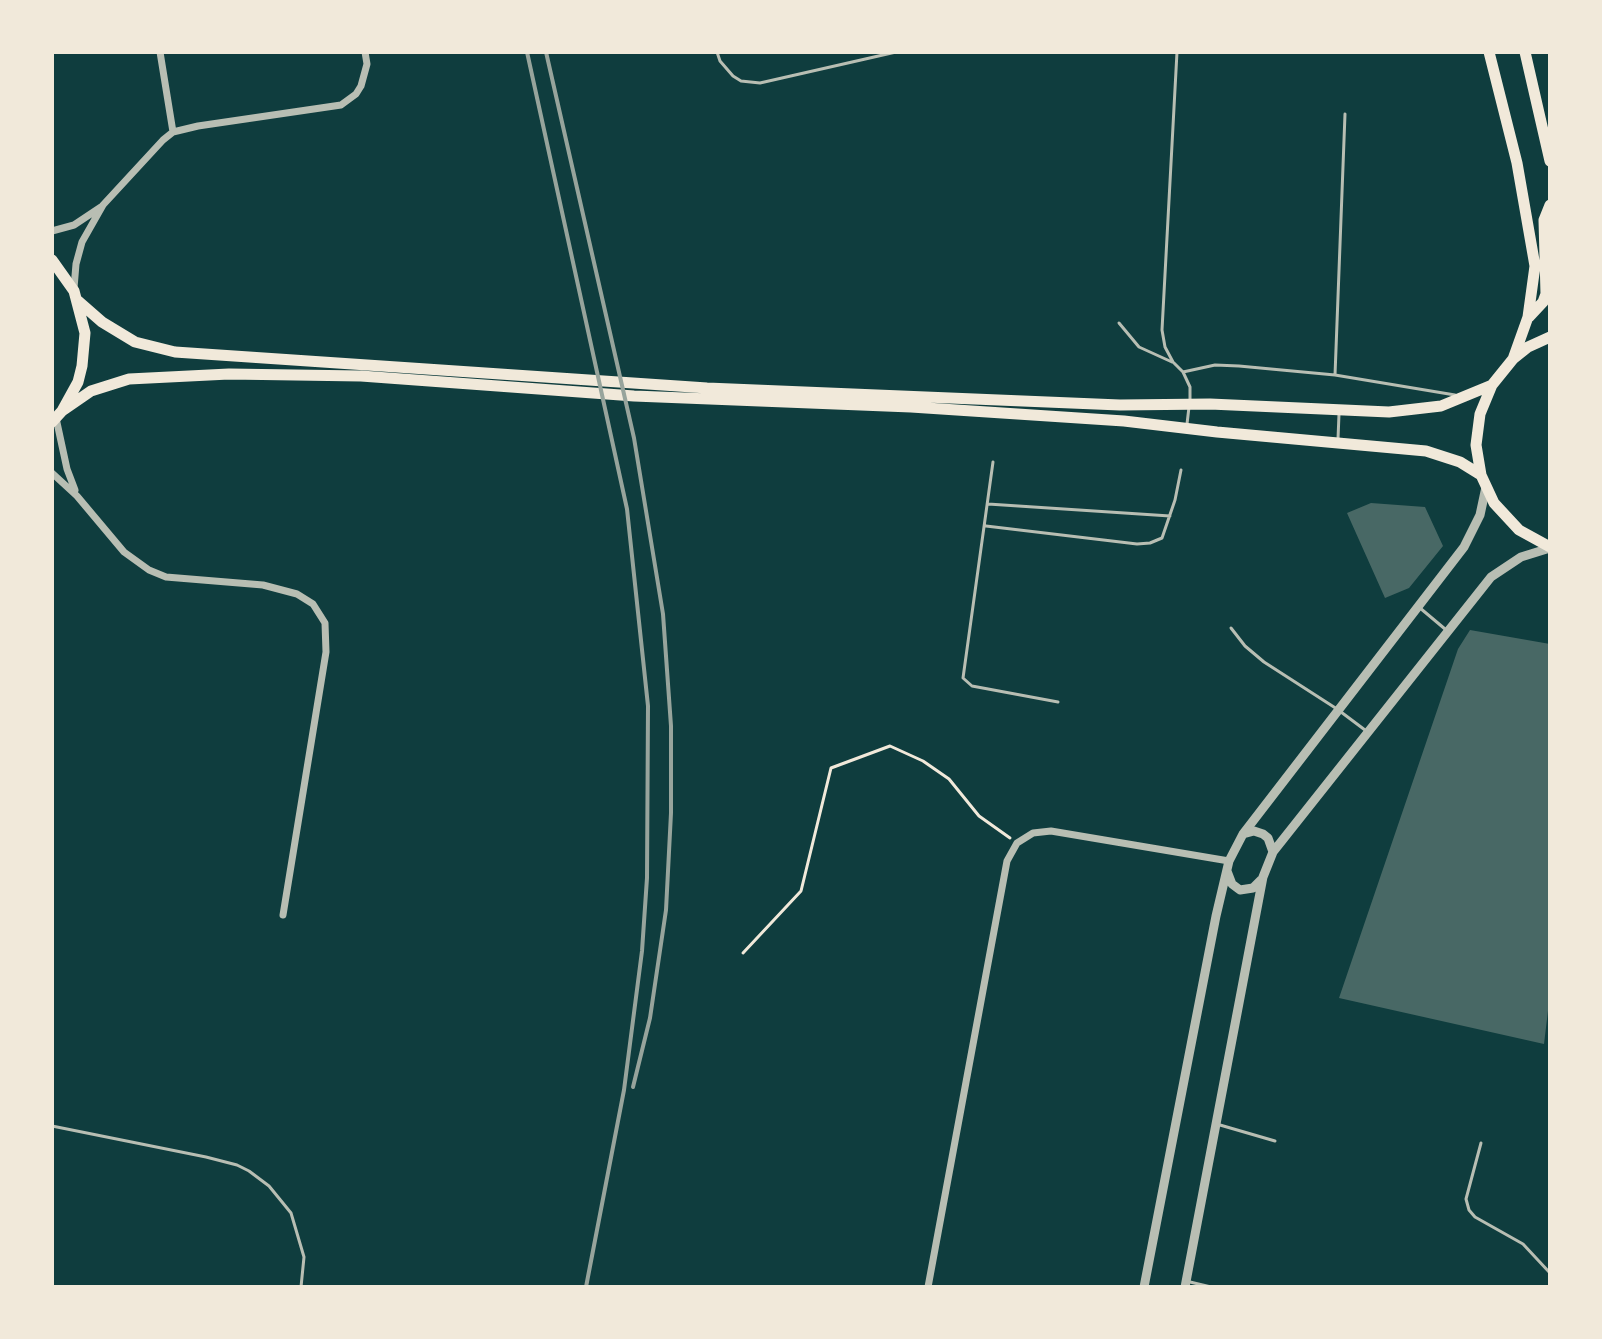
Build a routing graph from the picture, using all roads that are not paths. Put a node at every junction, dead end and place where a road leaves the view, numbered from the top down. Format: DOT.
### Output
graph roads {
  1 [pos="160,52"];
  2 [pos="365,52"];
  3 [pos="717,52"];
  4 [pos="896,52"];
  5 [pos="1177,52"];
  6 [pos="1489,52"];
  7 [pos="1525,52"];
  8 [pos="1345,114"];
  9 [pos="173,132"];
  10 [pos="1550,161"];
  11 [pos="103,205"];
  12 [pos="1550,205"];
  13 [pos="52,231"];
  14 [pos="52,260"];
  15 [pos="76,296"];
  16 [pos="1528,317"];
  17 [pos="1119,323"];
  18 [pos="1550,337"];
  19 [pos="1513,359"];
  20 [pos="1173,362"];
  21 [pos="1183,372"];
  22 [pos="1335,375"];
  23 [pos="1492,385"];
  24 [pos="1463,397"];
  25 [pos="1190,405"];
  26 [pos="1339,409"];
  27 [pos="57,417"];
  28 [pos="1186,429"];
  29 [pos="1338,442"];
  30 [pos="993,462"];
  31 [pos="1181,470"];
  32 [pos="52,473"];
  33 [pos="1483,481"];
  34 [pos="77,496"];
  35 [pos="988,504"];
  36 [pos="1170,516"];
  37 [pos="985,526"];
  38 [pos="1550,548"];
  39 [pos="1417,605"];
  40 [pos="1231,628"];
  41 [pos="1448,632"];
  42 [pos="1058,702"];
  43 [pos="1337,709"];
  44 [pos="1368,732"];
  45 [pos="1243,834"];
  46 [pos="1273,852"];
  47 [pos="1228,866"];
  48 [pos="1263,877"];
  49 [pos="283,915"];
  50 [pos="1217,1124"];
  51 [pos="52,1126"];
  52 [pos="1275,1141"];
  53 [pos="1481,1143"];
  54 [pos="1550,1273"];
  55 [pos="1185,1284"];
  56 [pos="301,1287"];
  57 [pos="928,1287"];
  58 [pos="1144,1287"];
  59 [pos="1211,1287"];
  1 -- 9 [label="street"];
  2 -- 9 [label="street"];
  3 -- 4 [label="lane"];
  5 -- 20 [label="lane"];
  6 -- 16 [label="main road"];
  7 -- 10 [label="main road"];
  8 -- 22 [label="lane"];
  9 -- 11 [label="street"];
  11 -- 13 [label="street"];
  11 -- 15 [label="street"];
  12 -- 16 [label="main road"];
  14 -- 15 [label="main road"];
  15 -- 25 [label="main road"];
  15 -- 27 [label="main road"];
  16 -- 19 [label="main road"];
  17 -- 20 [label="lane"];
  18 -- 19 [label="main road"];
  19 -- 23 [label="main road"];
  20 -- 21 [label="lane"];
  21 -- 22 [label="lane"];
  21 -- 25 [label="lane"];
  22 -- 24 [label="lane"];
  23 -- 24 [label="main road"];
  23 -- 33 [label="main road"];
  24 -- 26 [label="main road"];
  25 -- 26 [label="main road"];
  25 -- 28 [label="lane"];
  26 -- 29 [label="lane"];
  27 -- 28 [label="main road"];
  27 -- 34 [label="street"];
  28 -- 29 [label="main road"];
  29 -- 33 [label="main road"];
  30 -- 35 [label="lane"];
  31 -- 36 [label="lane"];
  32 -- 34 [label="street"];
  33 -- 38 [label="main road"];
  33 -- 39 [label="street"];
  34 -- 49 [label="street"];
  35 -- 36 [label="lane"];
  35 -- 37 [label="lane"];
  36 -- 37 [label="lane"];
  37 -- 42 [label="lane"];
  38 -- 41 [label="street"];
  39 -- 41 [label="lane"];
  39 -- 43 [label="street"];
  40 -- 43 [label="lane"];
  41 -- 44 [label="street"];
  43 -- 44 [label="lane"];
  43 -- 45 [label="street"];
  44 -- 46 [label="street"];
  45 -- 46 [label="street"];
  45 -- 47 [label="street"];
  46 -- 48 [label="street"];
  47 -- 48 [label="street"];
  47 -- 57 [label="street"];
  47 -- 58 [label="street"];
  48 -- 50 [label="street"];
  50 -- 52 [label="lane"];
  50 -- 55 [label="street"];
  51 -- 56 [label="lane"];
  53 -- 54 [label="lane"];
  55 -- 59 [label="lane"];
}
